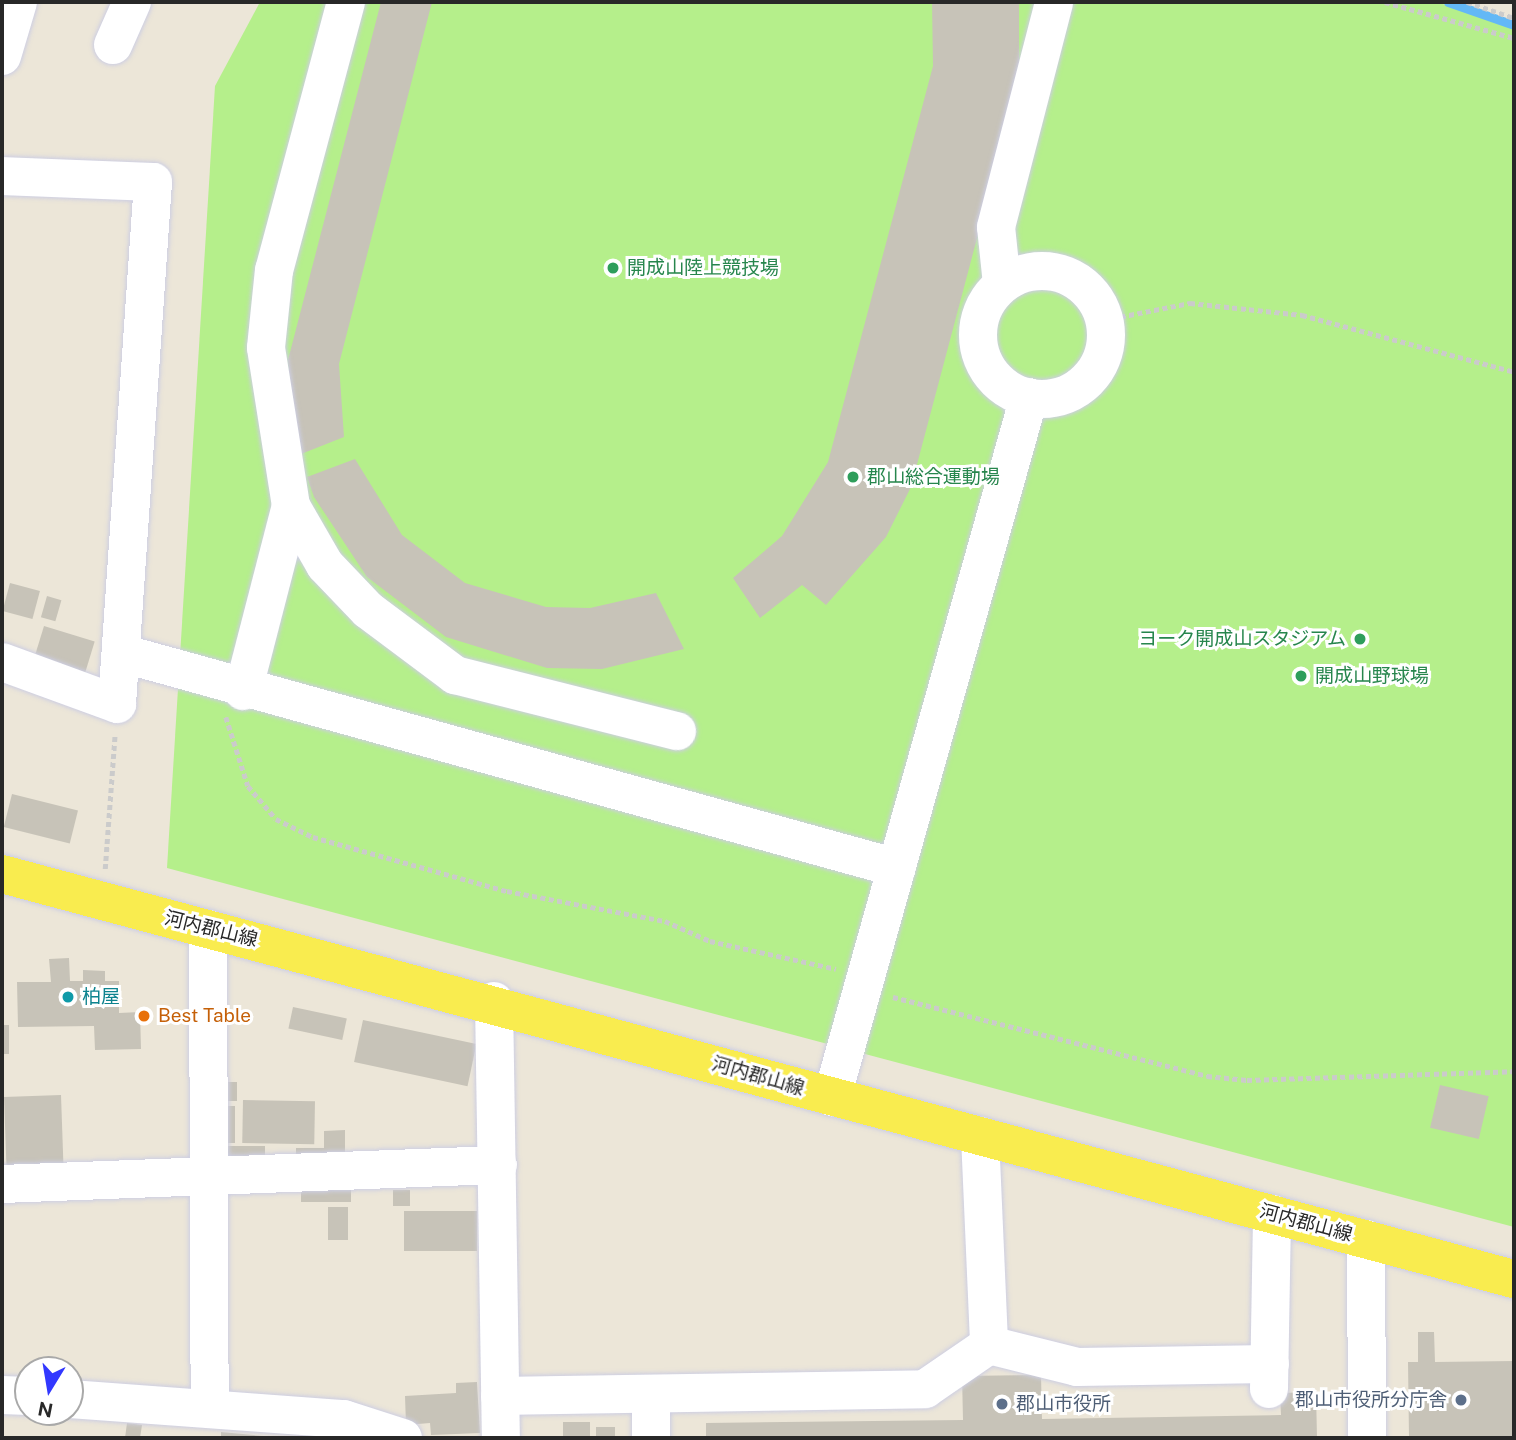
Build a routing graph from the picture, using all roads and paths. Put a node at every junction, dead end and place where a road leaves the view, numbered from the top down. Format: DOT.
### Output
graph roads {
  1 [pos="18,2"];
  2 [pos="132,2"];
  3 [pos="346,2"];
  4 [pos="1054,2"];
  5 [pos="1385,2"];
  6 [pos="1467,2"];
  7 [pos="1514,18"];
  8 [pos="1514,38"];
  9 [pos="113,45"];
  10 [pos="2,56"];
  11 [pos="2,176"];
  12 [pos="1002,284"];
  13 [pos="1104,320"];
  14 [pos="1514,372"];
  15 [pos="1029,397"];
  16 [pos="291,506"];
  17 [pos="121,653"];
  18 [pos="2,662"];
  19 [pos="232,688"];
  20 [pos="117,704"];
  21 [pos="677,731"];
  22 [pos="897,868"];
  23 [pos="2,874"];
  24 [pos="103,901"];
  25 [pos="208,929"];
  26 [pos="864,984"];
  27 [pos="494,1001"];
  28 [pos="1514,1071"];
  29 [pos="832,1097"];
  30 [pos="980,1136"];
  31 [pos="498,1165"];
  32 [pos="206,1175"];
  33 [pos="2,1184"];
  34 [pos="1272,1214"];
  35 [pos="1366,1239"];
  36 [pos="1514,1279"];
  37 [pos="989,1345"];
  38 [pos="651,1394"];
  39 [pos="500,1396"];
  40 [pos="84,1400"];
  41 [pos="209,1409"];
  42 [pos="403,1438"];
  43 [pos="500,1438"];
  44 [pos="651,1438"];
  45 [pos="1367,1438"];
  1 -- 10 [label="street"];
  2 -- 9 [label="street"];
  3 -- 16 [label="street"];
  4 -- 12 [label="street"];
  5 -- 8 [label="path"];
  6 -- 7 [label="path"];
  11 -- 17 [label="street"];
  12 -- 13 [label="street"];
  12 -- 15 [label="street"];
  13 -- 14 [label="path"];
  13 -- 15 [label="street"];
  15 -- 22 [label="street"];
  16 -- 19 [label="street"];
  16 -- 21 [label="street"];
  17 -- 19 [label="street"];
  17 -- 20 [label="street"];
  18 -- 20 [label="street"];
  19 -- 22 [label="street"];
  19 -- 26 [label="path"];
  20 -- 24 [label="path"];
  22 -- 26 [label="street"];
  23 -- 24 [label="main road, 河内郡山線"];
  24 -- 25 [label="main road, 河内郡山線"];
  25 -- 27 [label="main road, 河内郡山線"];
  25 -- 32 [label="street"];
  26 -- 28 [label="path"];
  26 -- 29 [label="street"];
  27 -- 29 [label="main road, 河内郡山線"];
  27 -- 31 [label="street"];
  29 -- 30 [label="main road, 河内郡山線"];
  30 -- 34 [label="main road, 河内郡山線"];
  30 -- 37 [label="street"];
  31 -- 32 [label="street"];
  31 -- 39 [label="street"];
  32 -- 33 [label="street"];
  32 -- 41 [label="street"];
  34 -- 35 [label="main road, 河内郡山線"];
  34 -- 37 [label="street"];
  35 -- 36 [label="main road, 河内郡山線"];
  35 -- 45 [label="street"];
  37 -- 38 [label="street"];
  38 -- 39 [label="street"];
  38 -- 44 [label="street"];
  39 -- 43 [label="street"];
  40 -- 41 [label="street"];
  41 -- 42 [label="street"];
}
